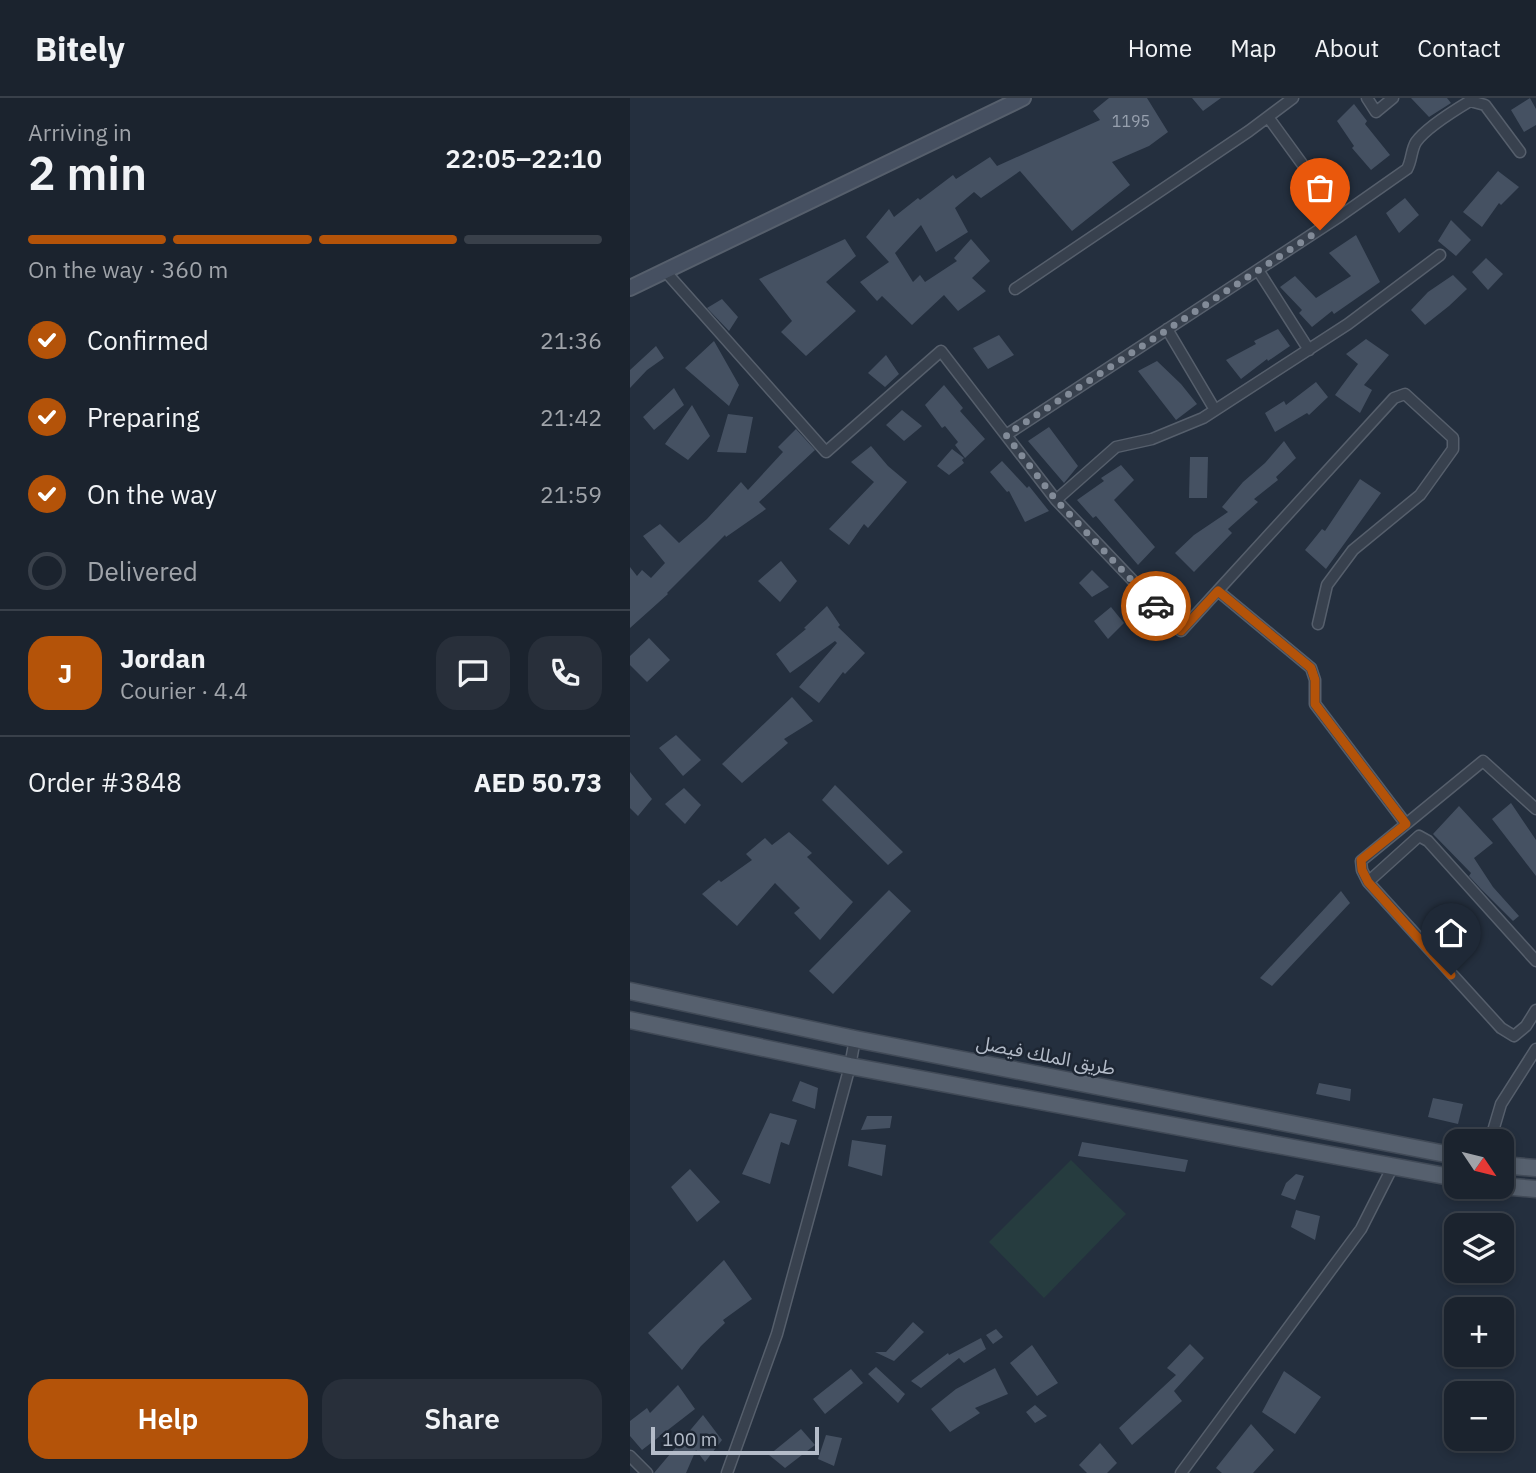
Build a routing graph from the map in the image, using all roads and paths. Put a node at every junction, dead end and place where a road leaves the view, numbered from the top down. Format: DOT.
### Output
graph roads {
  1 [pos="1023,98"];
  2 [pos="1293,98"];
  3 [pos="1367,98"];
  4 [pos="1393,98"];
  5 [pos="1268,117"];
  6 [pos="1520,152"];
  7 [pos="1340,216"];
  8 [pos="1440,255"];
  9 [pos="1258,270"];
  10 [pos="665,271"];
  11 [pos="630,288"];
  12 [pos="1015,289"];
  13 [pos="1167,329"];
  14 [pos="1309,350"];
  15 [pos="1215,410"];
  16 [pos="1006,435"];
  17 [pos="1056,500"];
  18 [pos="1218,591"];
  19 [pos="1318,624"];
  20 [pos="1536,808"];
  21 [pos="1406,824"];
  22 [pos="1368,882"];
  23 [pos="1536,961"];
  24 [pos="630,991"];
  25 [pos="1536,1010"];
  26 [pos="630,1020"];
  27 [pos="855,1039"];
  28 [pos="1536,1049"];
  29 [pos="850,1066"];
  30 [pos="1493,1129"];
  31 [pos="1444,1154"];
  32 [pos="1393,1166"];
  33 [pos="1514,1166"];
  34 [pos="1536,1168"];
  35 [pos="1444,1176"];
  36 [pos="1514,1187"];
  37 [pos="1536,1189"];
  38 [pos="630,1455"];
  39 [pos="647,1473"];
  40 [pos="727,1473"];
  41 [pos="1181,1473"];
  1 -- 10 [label="street"];
  2 -- 5 [label="street"];
  3 -- 4 [label="street"];
  5 -- 7 [label="street"];
  5 -- 12 [label="street"];
  6 -- 7 [label="street"];
  7 -- 9 [label="street"];
  8 -- 14 [label="street"];
  9 -- 13 [label="street"];
  9 -- 14 [label="street"];
  10 -- 11 [label="street"];
  10 -- 16 [label="street"];
  13 -- 15 [label="street"];
  13 -- 16 [label="street"];
  14 -- 15 [label="street"];
  15 -- 17 [label="street"];
  16 -- 17 [label="street"];
  17 -- 18 [label="street"];
  18 -- 19 [label="street"];
  18 -- 21 [label="street"];
  20 -- 21 [label="street"];
  21 -- 22 [label="street"];
  22 -- 23 [label="street"];
  22 -- 25 [label="street"];
  24 -- 27 [label="main road, طريق الملك فيصل"];
  26 -- 29 [label="main road"];
  27 -- 29 [label="street"];
  27 -- 31 [label="main road, طريق الملك فيصل"];
  28 -- 30 [label="street"];
  29 -- 32 [label="main road"];
  29 -- 40 [label="street"];
  32 -- 35 [label="main road"];
  32 -- 41 [label="street"];
  33 -- 34 [label="main road"];
  36 -- 37 [label="main road"];
  38 -- 39 [label="street"];
}
